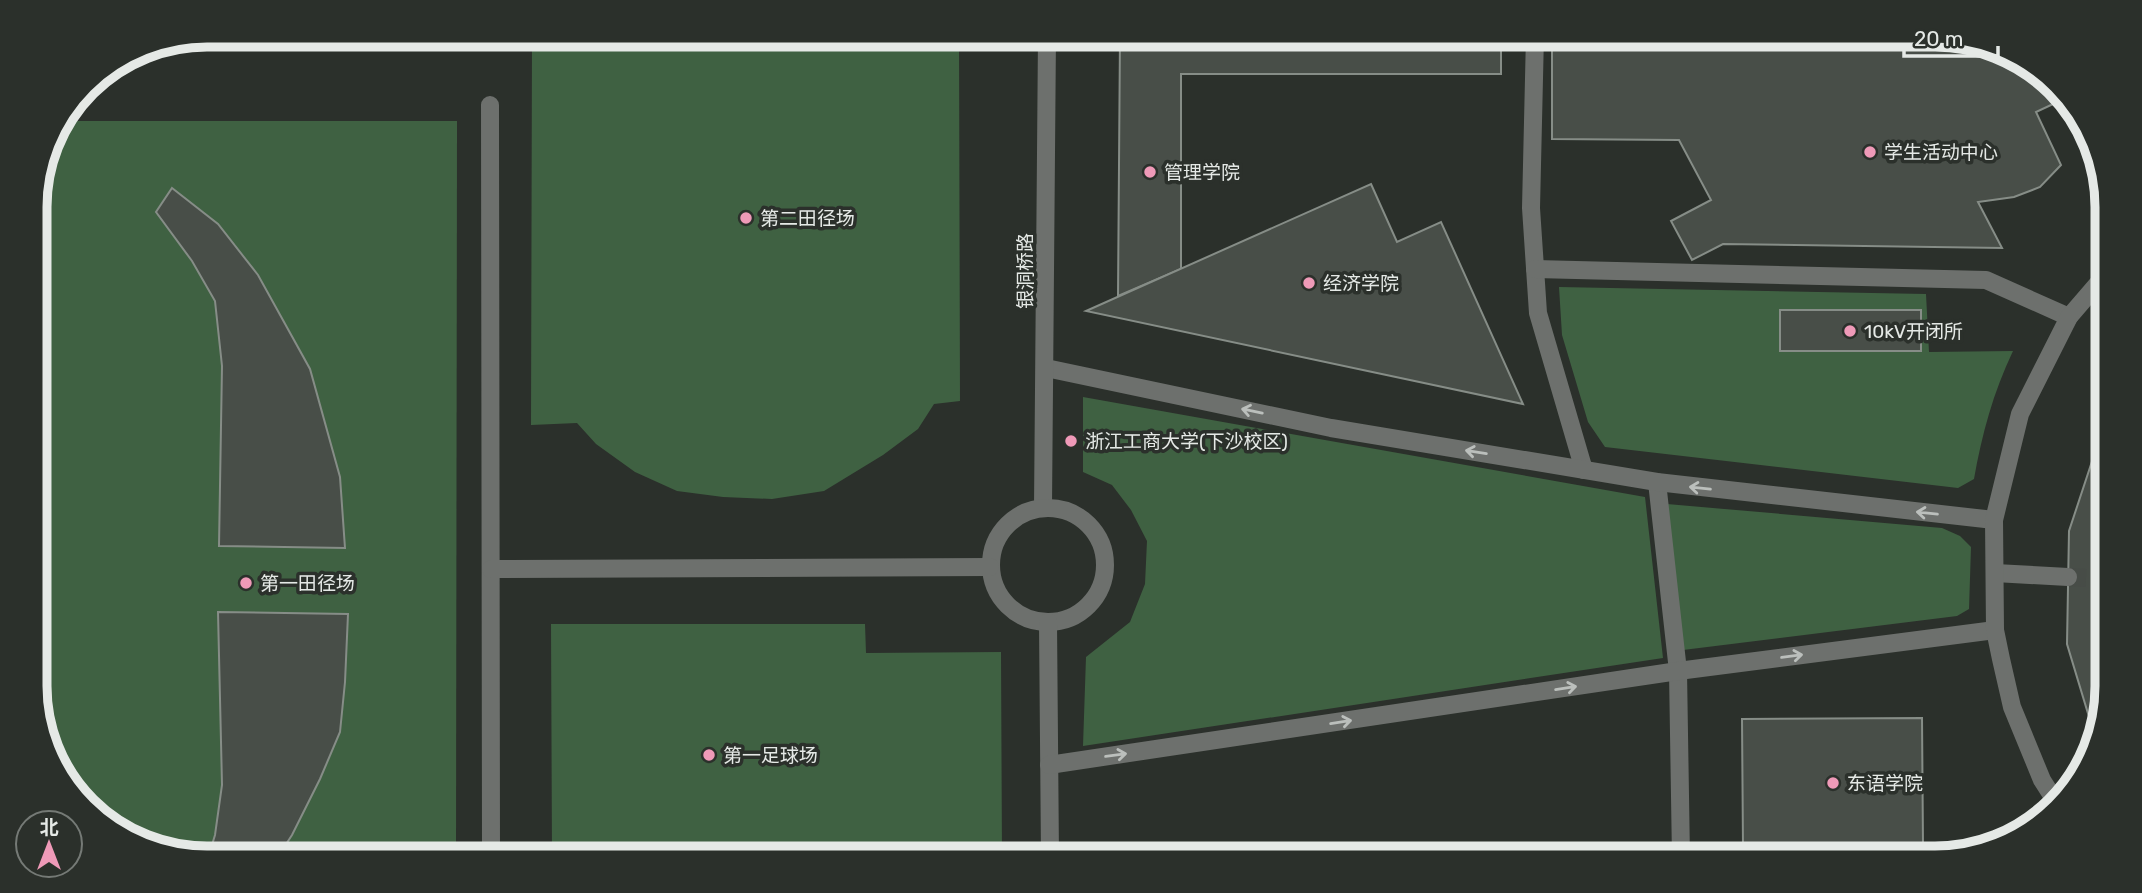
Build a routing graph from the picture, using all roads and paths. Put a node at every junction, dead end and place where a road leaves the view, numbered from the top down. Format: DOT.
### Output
graph roads {
  1 [pos="1535,47"];
  2 [pos="1046,48"];
  3 [pos="490,105"];
  4 [pos="1535,270"];
  5 [pos="2095,287"];
  6 [pos="2069,317"];
  7 [pos="1046,368"];
  8 [pos="1584,470"];
  9 [pos="1657,482"];
  10 [pos="1043,507"];
  11 [pos="1994,520"];
  12 [pos="990,567"];
  13 [pos="491,569"];
  14 [pos="1995,573"];
  15 [pos="2068,577"];
  16 [pos="1048,622"];
  17 [pos="1995,630"];
  18 [pos="1678,671"];
  19 [pos="1049,765"];
  20 [pos="2051,795"];
  21 [pos="1681,845"];
  22 [pos="491,846"];
  23 [pos="1050,846"];
  1 -- 4 [label="street"];
  2 -- 7 [label="street, 银洞桥路"];
  3 -- 13 [label="street"];
  4 -- 6 [label="street"];
  4 -- 8 [label="street"];
  5 -- 6 [label="street"];
  6 -- 11 [label="street"];
  8 -- 7 [label="street, one-way"];
  7 -- 10 [label="street, 银洞桥路"];
  8 -- 9 [label="street"];
  11 -- 9 [label="street, one-way"];
  9 -- 18 [label="street"];
  10 -- 12 [label="street"];
  10 -- 16 [label="street"];
  11 -- 14 [label="street"];
  12 -- 13 [label="street"];
  12 -- 16 [label="street"];
  13 -- 22 [label="street"];
  14 -- 15 [label="street"];
  14 -- 17 [label="street"];
  16 -- 19 [label="street"];
  18 -- 17 [label="street, one-way"];
  17 -- 20 [label="street"];
  19 -- 18 [label="street, one-way"];
  18 -- 21 [label="street"];
  19 -- 23 [label="street"];
}
